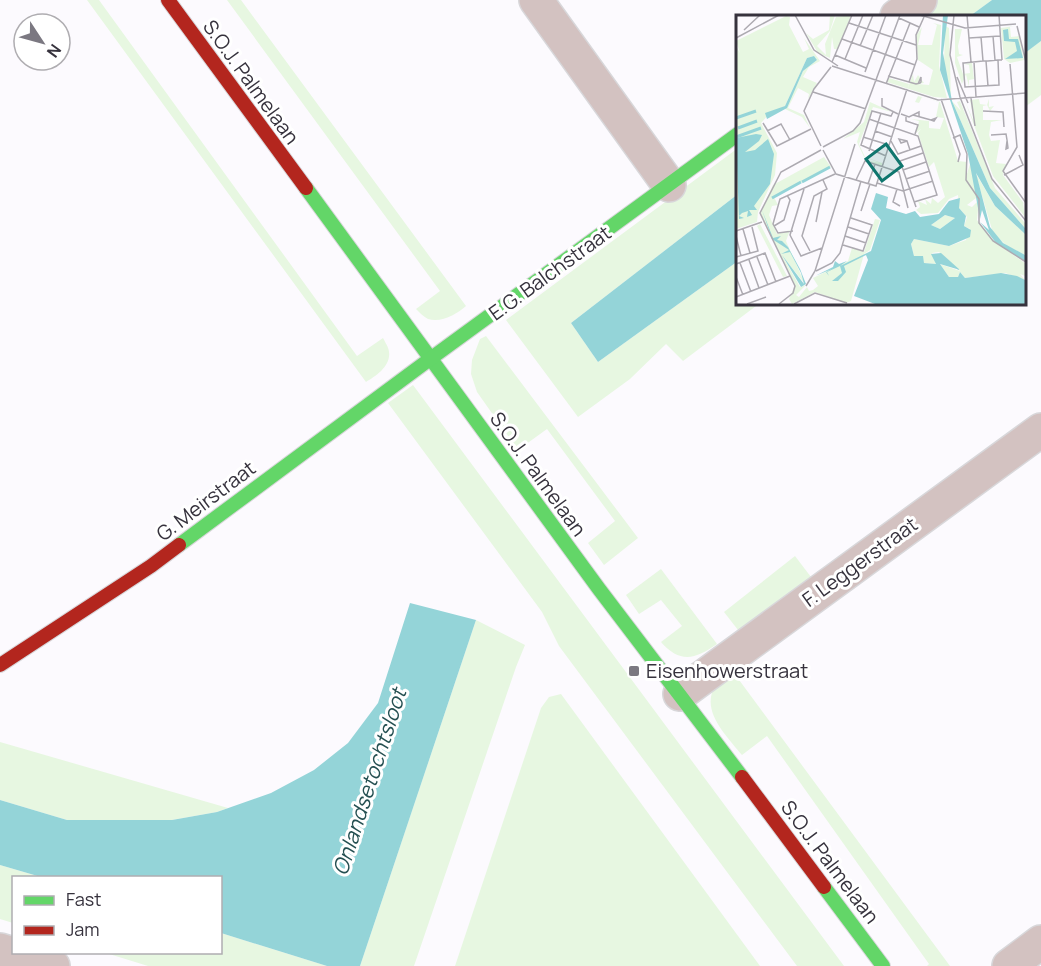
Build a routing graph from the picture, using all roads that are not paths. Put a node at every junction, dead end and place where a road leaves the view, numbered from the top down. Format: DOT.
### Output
graph roads {
  1 [pos="168,0"];
  2 [pos="536,0"];
  3 [pos="920,0"];
  4 [pos="898,15"];
  5 [pos="736,135"];
  6 [pos="669,185"];
  7 [pos="430,359"];
  8 [pos="1041,430"];
  9 [pos="0,665"];
  10 [pos="680,694"];
  11 [pos="1041,942"];
  12 [pos="13,954"];
  13 [pos="53,966"];
  14 [pos="883,966"];
  15 [pos="1009,966"];
  1 -- 7 [label="street, S.O.J. Palmelaan"];
  2 -- 6 [label="street"];
  3 -- 4 [label="street"];
  5 -- 6 [label="street, E.G. Balchstraat"];
  6 -- 7 [label="street, E.G. Balchstraat"];
  7 -- 9 [label="street, G. Meirstraat"];
  7 -- 10 [label="street, S.O.J. Palmelaan"];
  8 -- 10 [label="street, F. Leggerstraat"];
  10 -- 14 [label="street, S.O.J. Palmelaan"];
  11 -- 15 [label="street"];
  12 -- 13 [label="street"];
}
